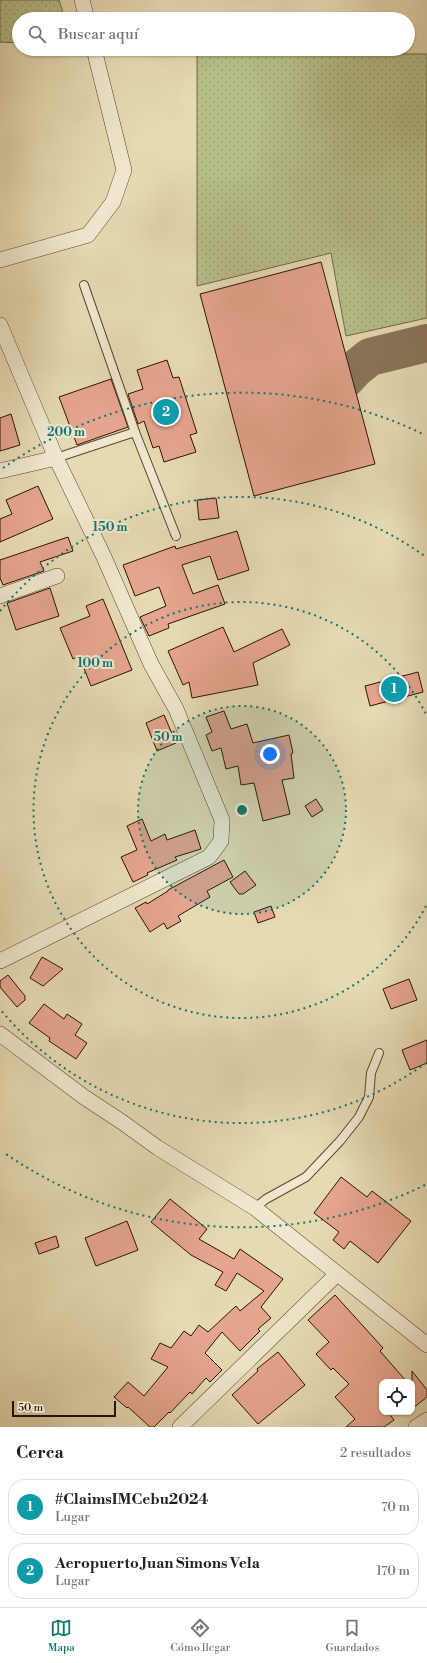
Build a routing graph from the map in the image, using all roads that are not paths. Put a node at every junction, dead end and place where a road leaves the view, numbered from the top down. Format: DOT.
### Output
graph roads {
  1 [pos="82,0"];
  2 [pos="85,12"];
  3 [pos="96,56"];
  4 [pos="0,260"];
  5 [pos="84,285"];
  6 [pos="0,325"];
  7 [pos="135,432"];
  8 [pos="56,458"];
  9 [pos="0,471"];
  10 [pos="176,536"];
  11 [pos="57,576"];
  12 [pos="0,596"];
  13 [pos="0,961"];
  14 [pos="0,1034"];
  15 [pos="379,1052"];
  16 [pos="255,1208"];
  17 [pos="337,1274"];
  18 [pos="427,1345"];
  19 [pos="427,1420"];
  20 [pos="180,1427"];
  21 [pos="416,1427"];
  1 -- 2 [label="street"];
  3 -- 4 [label="street"];
  5 -- 7 [label="lane"];
  6 -- 8 [label="street"];
  7 -- 8 [label="lane"];
  7 -- 10 [label="lane"];
  8 -- 9 [label="street"];
  8 -- 13 [label="street"];
  11 -- 12 [label="street"];
  14 -- 16 [label="street"];
  15 -- 16 [label="lane"];
  16 -- 17 [label="street"];
  17 -- 18 [label="street"];
  17 -- 20 [label="street"];
  19 -- 21 [label="street"];
}
